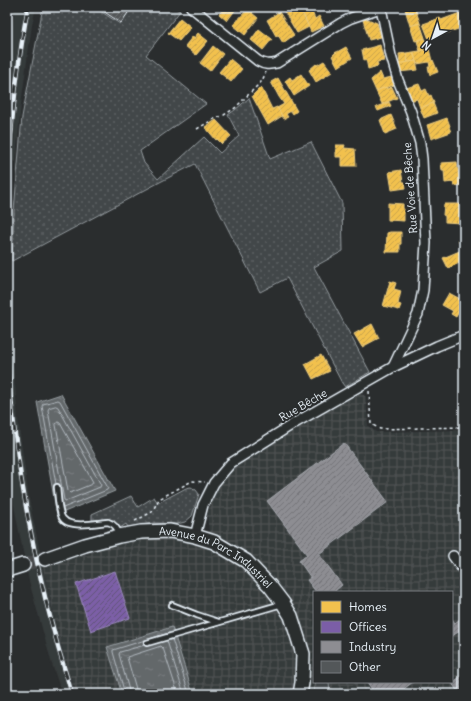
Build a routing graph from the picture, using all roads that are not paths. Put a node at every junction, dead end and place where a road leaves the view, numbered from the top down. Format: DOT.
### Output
graph roads {
  1 [pos="191,7"];
  2 [pos="382,7"];
  3 [pos="464,335"];
  4 [pos="393,367"];
  5 [pos="57,487"];
  6 [pos="118,533"];
  7 [pos="195,536"];
  8 [pos="453,556"];
  9 [pos="45,559"];
  10 [pos="24,565"];
  11 [pos="7,570"];
  12 [pos="464,571"];
  13 [pos="283,603"];
  14 [pos="172,605"];
  15 [pos="220,622"];
  16 [pos="147,643"];
  17 [pos="300,694"];
  1 -- 2 [label="street"];
  2 -- 4 [label="street, Rue Voie de Bêche"];
  3 -- 4 [label="street, Rue Bêche"];
  4 -- 7 [label="street, Rue Bêche"];
  5 -- 6 [label="lane"];
  6 -- 7 [label="street, Avenue du Parc Industriel"];
  6 -- 9 [label="street, Avenue du Parc Industriel"];
  7 -- 13 [label="street, Avenue du Parc Industriel"];
  8 -- 12 [label="street"];
  10 -- 11 [label="street"];
  13 -- 15 [label="lane"];
  13 -- 17 [label="street, Avenue du Parc Industriel"];
  14 -- 15 [label="lane"];
  15 -- 16 [label="lane"];
}
